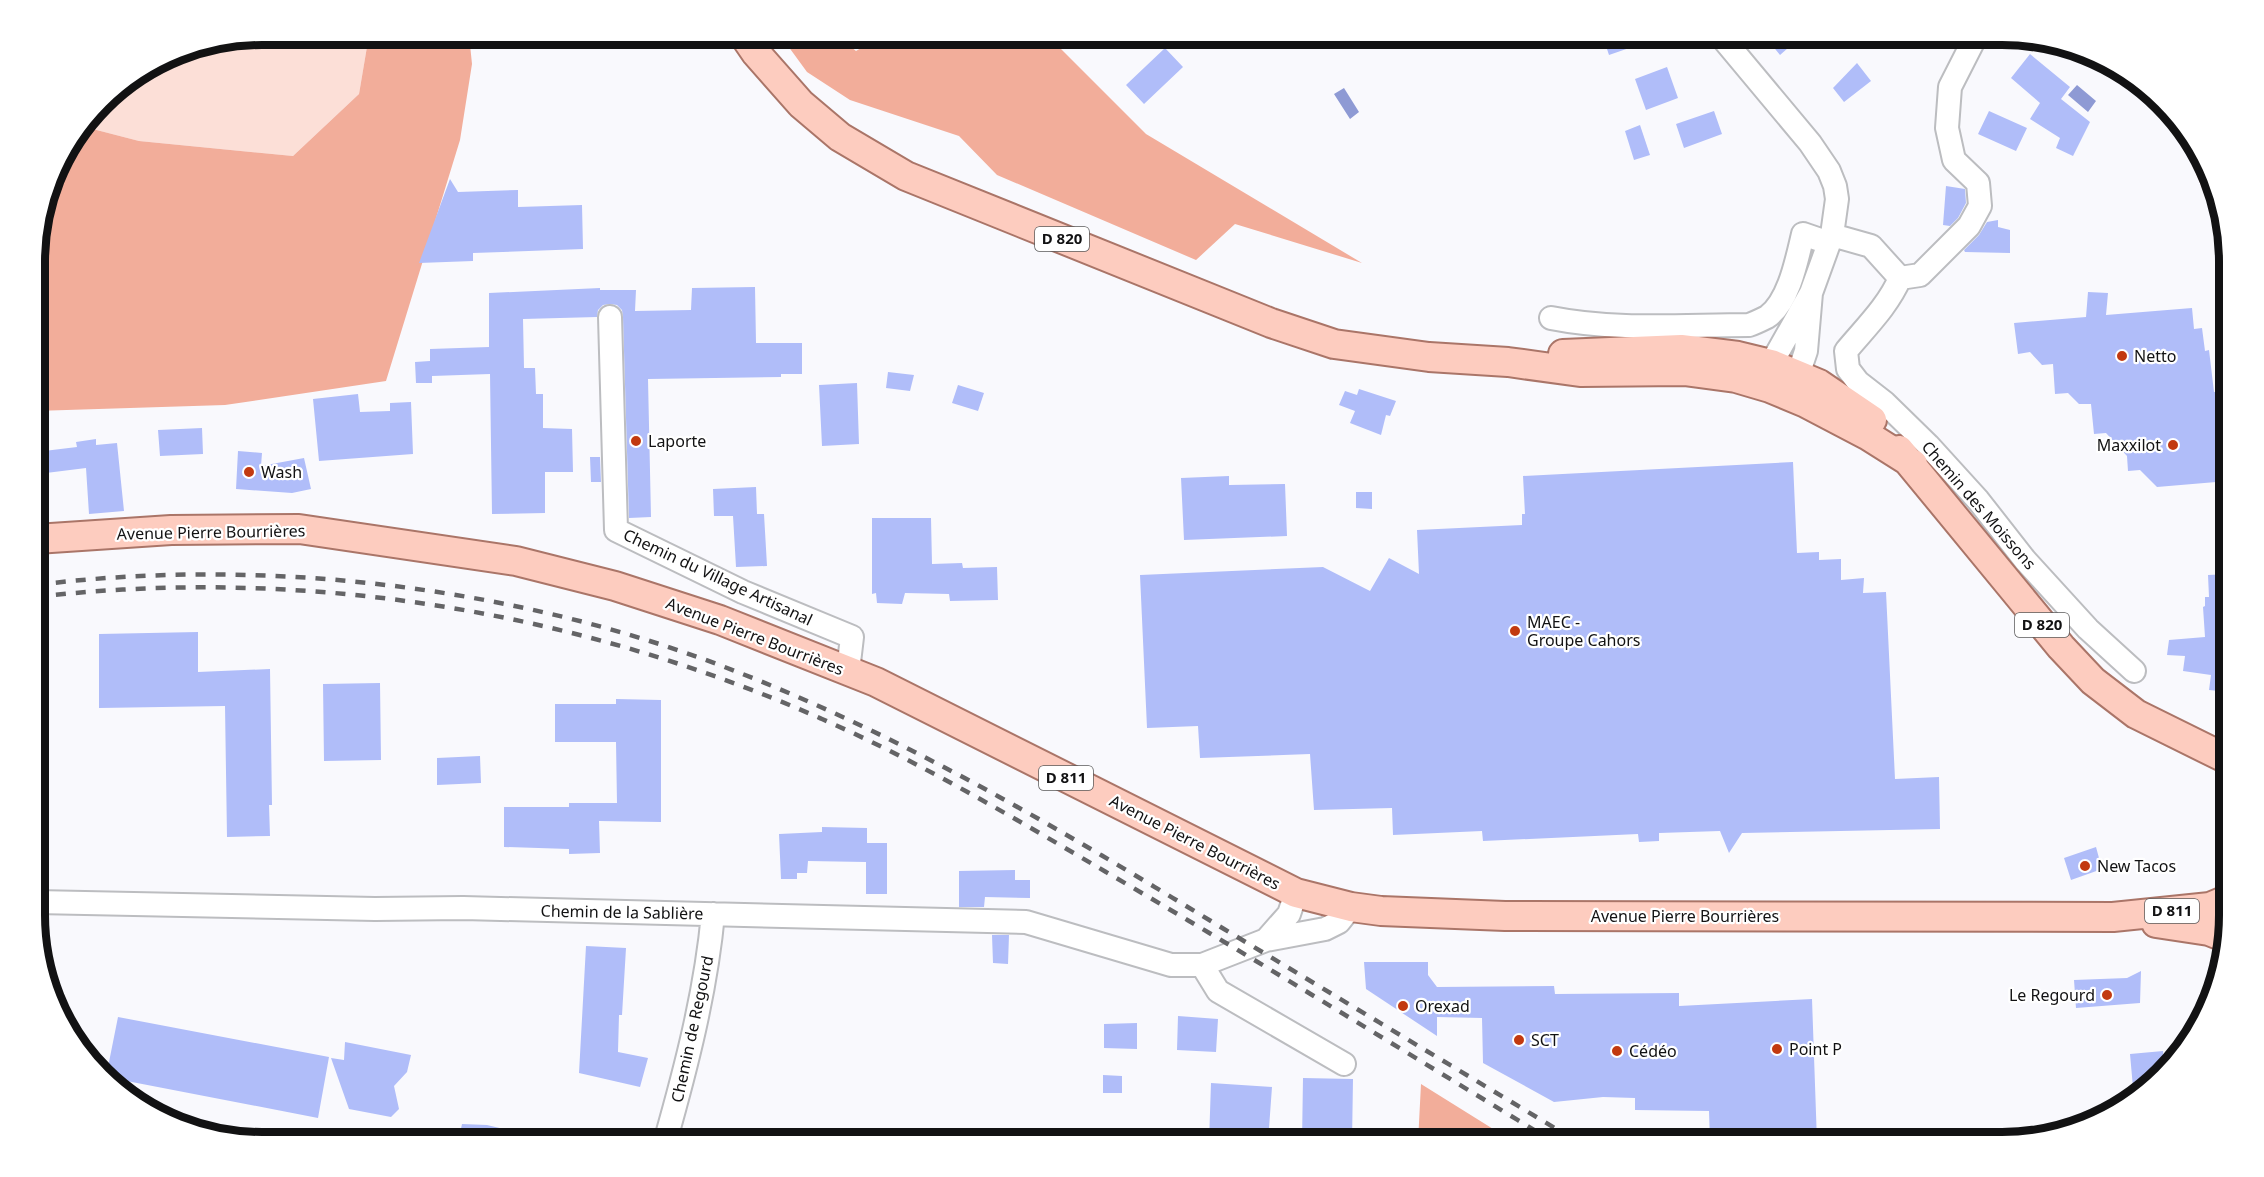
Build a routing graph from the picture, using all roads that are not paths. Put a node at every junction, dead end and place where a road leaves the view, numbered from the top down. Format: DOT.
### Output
graph roads {
  1 [pos="751,45"];
  2 [pos="1728,45"];
  3 [pos="1971,45"];
  4 [pos="1831,239"];
  5 [pos="1900,278"];
  6 [pos="1811,293"];
  7 [pos="610,317"];
  8 [pos="1551,318"];
  9 [pos="1798,375"];
  10 [pos="1771,376"];
  11 [pos="1913,464"];
  12 [pos="45,538"];
  13 [pos="848,671"];
  14 [pos="2134,671"];
  15 [pos="2203,748"];
  16 [pos="2219,755"];
  17 [pos="2219,763"];
  18 [pos="1296,893"];
  19 [pos="45,902"];
  20 [pos="2219,903"];
  21 [pos="1351,907"];
  22 [pos="713,914"];
  23 [pos="2113,917"];
  24 [pos="2218,935"];
  25 [pos="1266,940"];
  26 [pos="1202,965"];
  27 [pos="1344,1064"];
  28 [pos="668,1132"];
  1 -- 10 [label="main road, D 820"];
  2 -- 4 [label="street"];
  3 -- 5 [label="street"];
  4 -- 5 [label="street"];
  4 -- 6 [label="street"];
  4 -- 8 [label="street"];
  5 -- 14 [label="street, Chemin des Moissons"];
  6 -- 9 [label="street"];
  6 -- 10 [label="street"];
  7 -- 13 [label="street, Chemin du Village Artisanal"];
  9 -- 10 [label="main road, D 820"];
  9 -- 11 [label="main road, D 820"];
  10 -- 11 [label="main road, D 820"];
  11 -- 15 [label="main road, D 820"];
  12 -- 13 [label="main road, Avenue Pierre Bourrières / D 811"];
  13 -- 18 [label="main road, Avenue Pierre Bourrières / D 811"];
  15 -- 16 [label="main road, D 820"];
  15 -- 17 [label="main road, D 820"];
  18 -- 21 [label="main road, Avenue Pierre Bourrières / D 811"];
  18 -- 25 [label="street, Chemin de la Sablière"];
  19 -- 22 [label="street, Chemin de la Sablière"];
  20 -- 23 [label="main road, Avenue Pierre Bourrières / D 811"];
  21 -- 23 [label="main road, Avenue Pierre Bourrières / D 811"];
  21 -- 25 [label="street, Chemin de la Sablière"];
  22 -- 26 [label="street, Chemin de la Sablière"];
  22 -- 28 [label="street, Chemin de Regourd"];
  23 -- 24 [label="main road, Avenue Pierre Bourrières / D 811"];
  25 -- 26 [label="street, Chemin de la Sablière"];
  26 -- 27 [label="street"];
}
